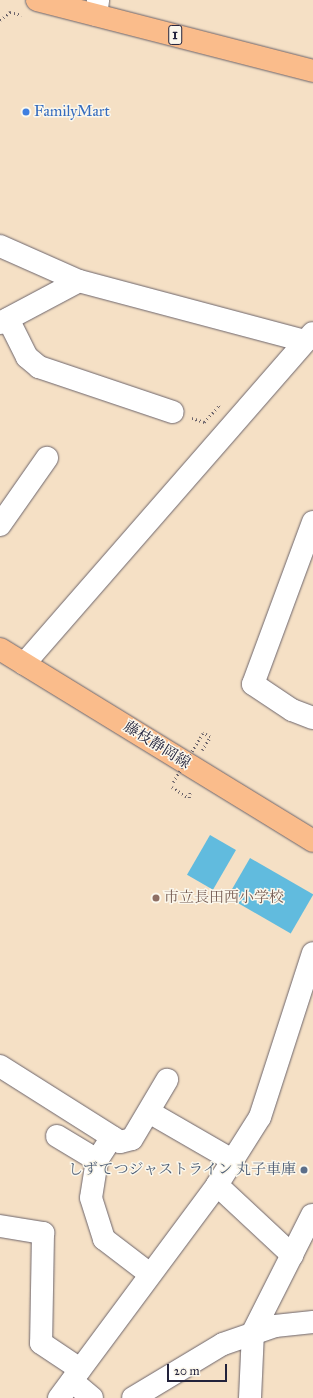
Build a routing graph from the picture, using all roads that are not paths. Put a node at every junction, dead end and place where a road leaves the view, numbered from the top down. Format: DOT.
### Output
graph roads {
  1 [pos="37,0"];
  2 [pos="97,8"];
  3 [pos="313,71"];
  4 [pos="0,246"];
  5 [pos="79,281"];
  6 [pos="4,321"];
  7 [pos="309,337"];
  8 [pos="173,412"];
  9 [pos="46,458"];
  10 [pos="313,522"];
  11 [pos="0,525"];
  12 [pos="0,649"];
  13 [pos="24,664"];
  14 [pos="313,718"];
  15 [pos="313,841"];
  16 [pos="313,954"];
  17 [pos="0,1066"];
  18 [pos="167,1080"];
  19 [pos="149,1112"];
  20 [pos="57,1136"];
  21 [pos="112,1137"];
  22 [pos="97,1160"];
  23 [pos="234,1161"];
  24 [pos="217,1185"];
  25 [pos="312,1215"];
  26 [pos="0,1226"];
  27 [pos="292,1255"];
  28 [pos="150,1274"];
  29 [pos="313,1322"];
  30 [pos="253,1332"];
  31 [pos="76,1375"];
  32 [pos="140,1396"];
  33 [pos="59,1398"];
  34 [pos="92,1398"];
  35 [pos="250,1398"];
  1 -- 2 [label="main road, 1"];
  2 -- 3 [label="main road, 1"];
  4 -- 5 [label="street"];
  5 -- 6 [label="street"];
  5 -- 7 [label="street"];
  6 -- 8 [label="street"];
  7 -- 13 [label="street"];
  9 -- 11 [label="street"];
  10 -- 14 [label="street"];
  12 -- 13 [label="main road, 藤枝静岡線"];
  13 -- 15 [label="main road, 藤枝静岡線"];
  16 -- 23 [label="street"];
  17 -- 21 [label="street"];
  18 -- 19 [label="street"];
  19 -- 21 [label="street"];
  19 -- 23 [label="street"];
  20 -- 22 [label="street"];
  21 -- 22 [label="street"];
  22 -- 28 [label="street"];
  23 -- 24 [label="street"];
  24 -- 27 [label="street"];
  24 -- 28 [label="street"];
  25 -- 27 [label="street"];
  26 -- 31 [label="street"];
  27 -- 30 [label="street"];
  28 -- 31 [label="street"];
  29 -- 30 [label="street"];
  30 -- 32 [label="street"];
  30 -- 35 [label="street"];
  31 -- 33 [label="street"];
  31 -- 34 [label="street"];
}
